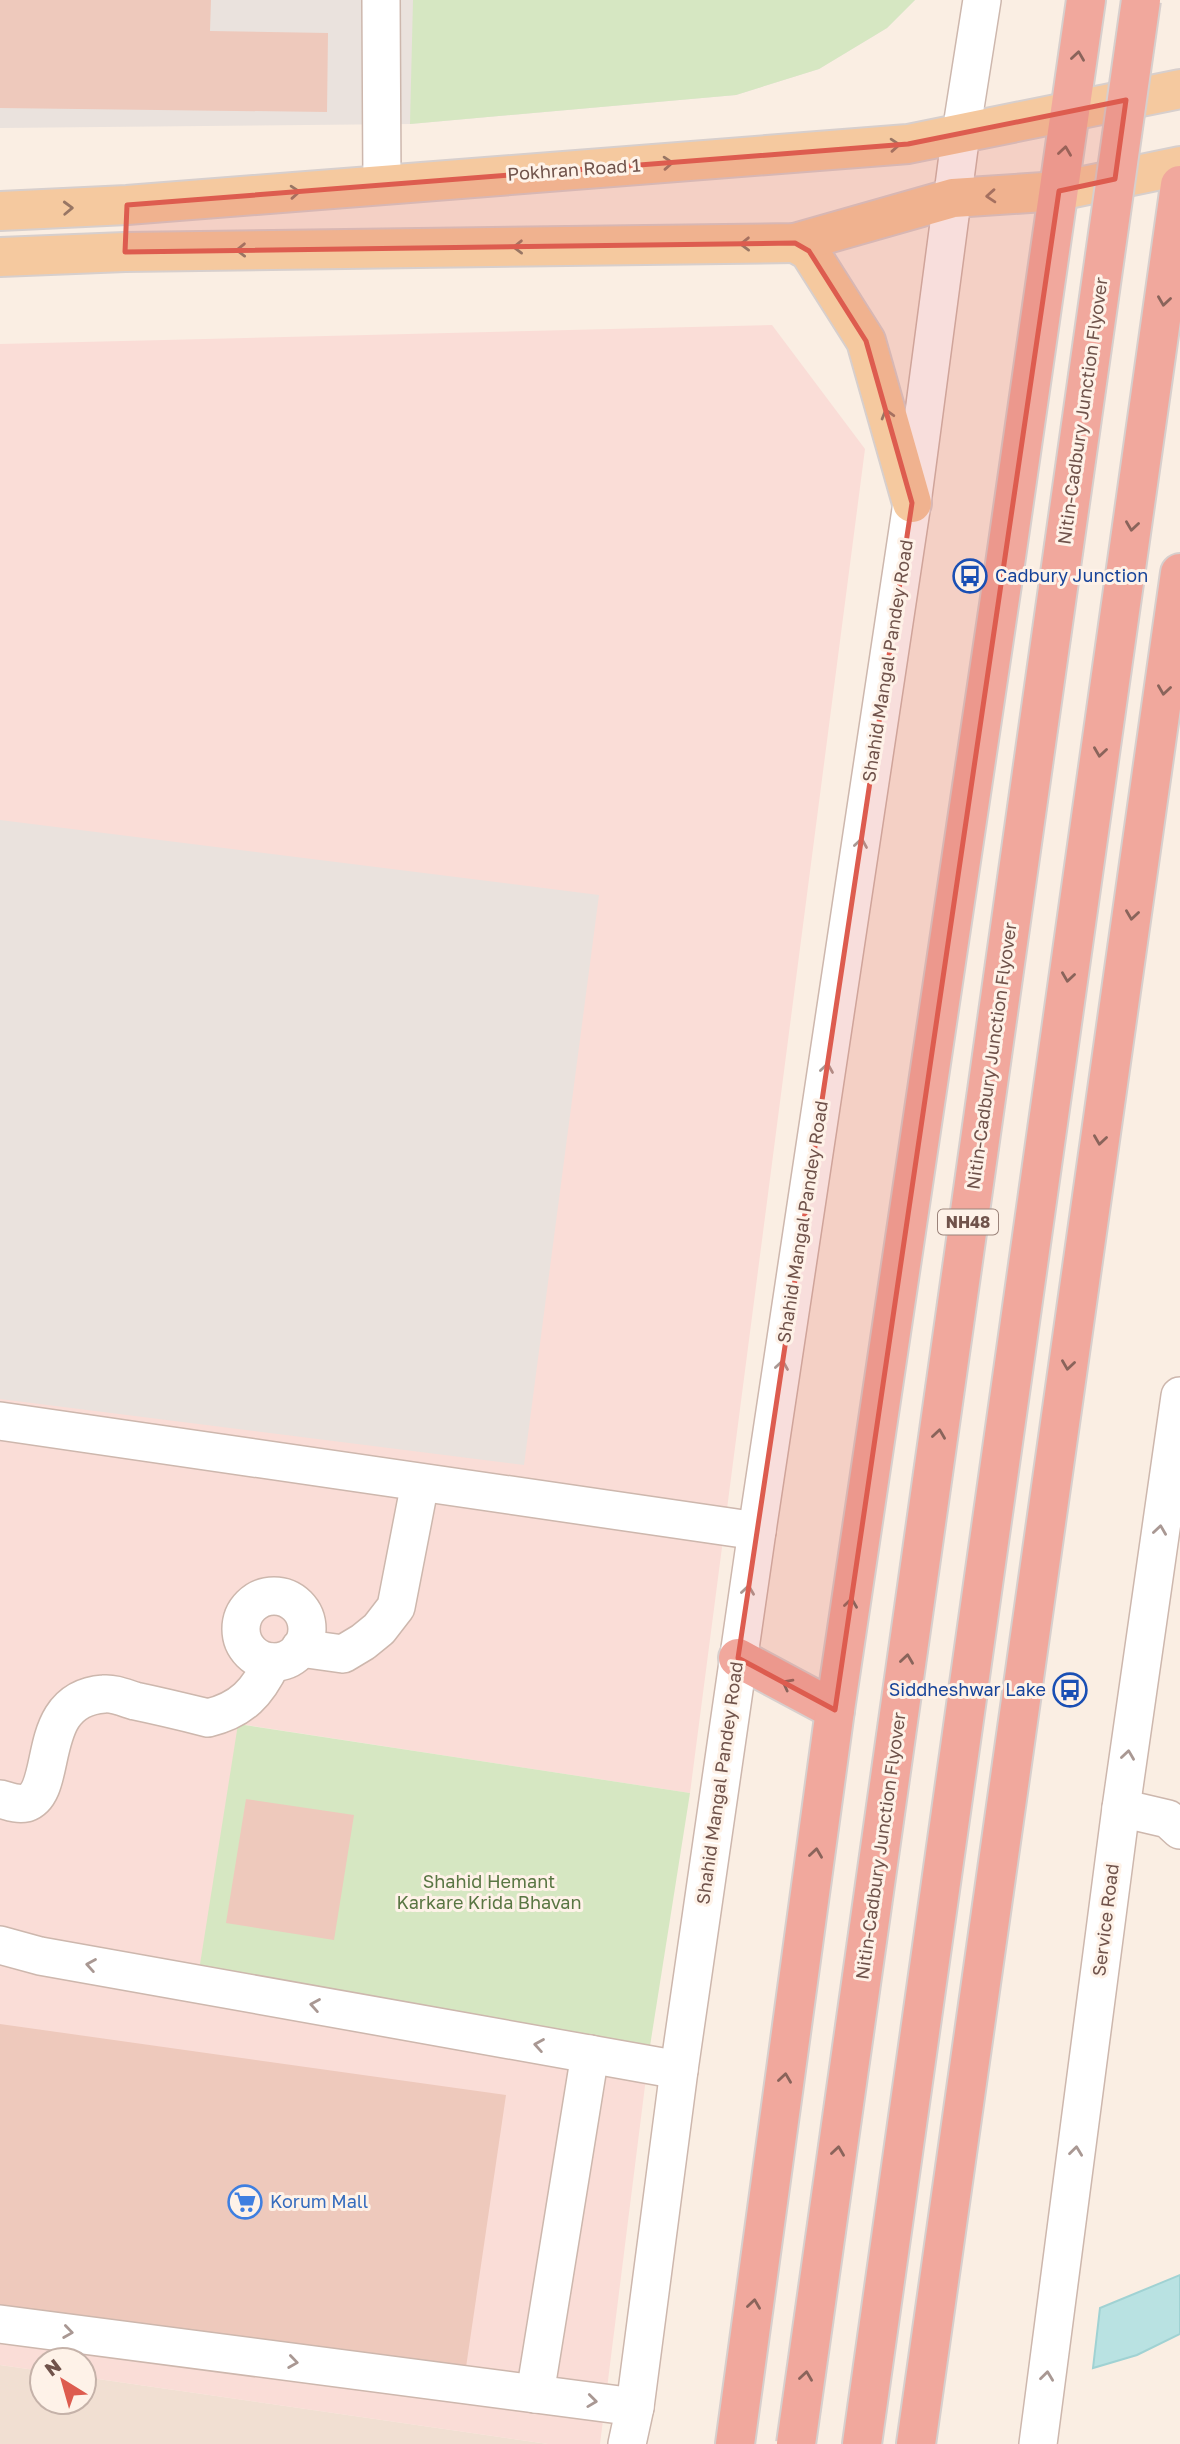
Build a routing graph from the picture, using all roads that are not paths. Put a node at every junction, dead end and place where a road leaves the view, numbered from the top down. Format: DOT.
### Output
graph roads {
  1 [pos="381,0"];
  2 [pos="982,0"];
  3 [pos="1086,0"];
  4 [pos="1141,0"];
  5 [pos="1162,93"];
  6 [pos="1070,112"];
  7 [pos="961,133"];
  8 [pos="1180,166"];
  9 [pos="382,185"];
  10 [pos="1180,185"];
  11 [pos="1059,191"];
  12 [pos="953,198"];
  13 [pos="127,205"];
  14 [pos="0,211"];
  15 [pos="795,243"];
  16 [pos="125,252"];
  17 [pos="0,257"];
  18 [pos="912,503"];
  19 [pos="1180,573"];
  20 [pos="1180,1396"];
  21 [pos="0,1422"];
  22 [pos="420,1483"];
  23 [pos="757,1531"];
  24 [pos="1180,1589"];
  25 [pos="1148,1611"];
  26 [pos="738,1658"];
  27 [pos="835,1710"];
  28 [pos="0,1799"];
  29 [pos="1121,1808"];
  30 [pos="1180,1830"];
  31 [pos="0,1945"];
  32 [pos="590,2054"];
  33 [pos="679,2070"];
  34 [pos="0,2323"];
  35 [pos="535,2394"];
  36 [pos="635,2407"];
  37 [pos="627,2444"];
  38 [pos="735,2444"];
  39 [pos="796,2444"];
  40 [pos="862,2444"];
  41 [pos="916,2444"];
  42 [pos="1038,2444"];
  1 -- 9 [label="street"];
  2 -- 7 [label="street, Shahid Mangal Pandey Road"];
  6 -- 3 [label="highway, one-way"];
  39 -- 4 [label="highway, Nitin-Cadbury Junction Flyover / NH48, one-way, bridge"];
  5 -- 6 [label="main road, Pokhran Road 1"];
  6 -- 7 [label="main road, Pokhran Road 1"];
  11 -- 6 [label="highway, one-way"];
  9 -- 7 [label="main road, Pokhran Road 1, one-way"];
  7 -- 12 [label="street, Shahid Mangal Pandey Road"];
  8 -- 11 [label="main road"];
  13 -- 9 [label="main road, Pokhran Road 1, one-way"];
  10 -- 40 [label="highway, one-way"];
  11 -- 12 [label="main road, one-way"];
  27 -- 11 [label="highway, one-way"];
  12 -- 15 [label="main road"];
  12 -- 18 [label="street, Shahid Mangal Pandey Road"];
  14 -- 13 [label="main road, Pokhran Road 1, one-way"];
  13 -- 16 [label="main road"];
  15 -- 16 [label="main road, one-way"];
  18 -- 15 [label="main road, one-way"];
  16 -- 17 [label="main road"];
  23 -- 18 [label="street, Shahid Mangal Pandey Road, one-way"];
  19 -- 41 [label="highway, one-way"];
  25 -- 20 [label="street, Service Road, one-way"];
  21 -- 22 [label="street"];
  22 -- 23 [label="street"];
  22 -- 28 [label="street"];
  26 -- 23 [label="street, Shahid Mangal Pandey Road, one-way"];
  24 -- 25 [label="street"];
  29 -- 25 [label="street, Service Road, one-way"];
  27 -- 26 [label="highway, one-way"];
  26 -- 33 [label="street, Shahid Mangal Pandey Road"];
  38 -- 27 [label="highway, one-way"];
  29 -- 30 [label="street"];
  42 -- 29 [label="street, Service Road, one-way"];
  32 -- 31 [label="street, one-way"];
  32 -- 33 [label="street"];
  32 -- 35 [label="street"];
  33 -- 36 [label="street, Shahid Mangal Pandey Road"];
  34 -- 35 [label="street, one-way"];
  35 -- 36 [label="street, one-way"];
  36 -- 37 [label="street, Shahid Mangal Pandey Road"];
}
